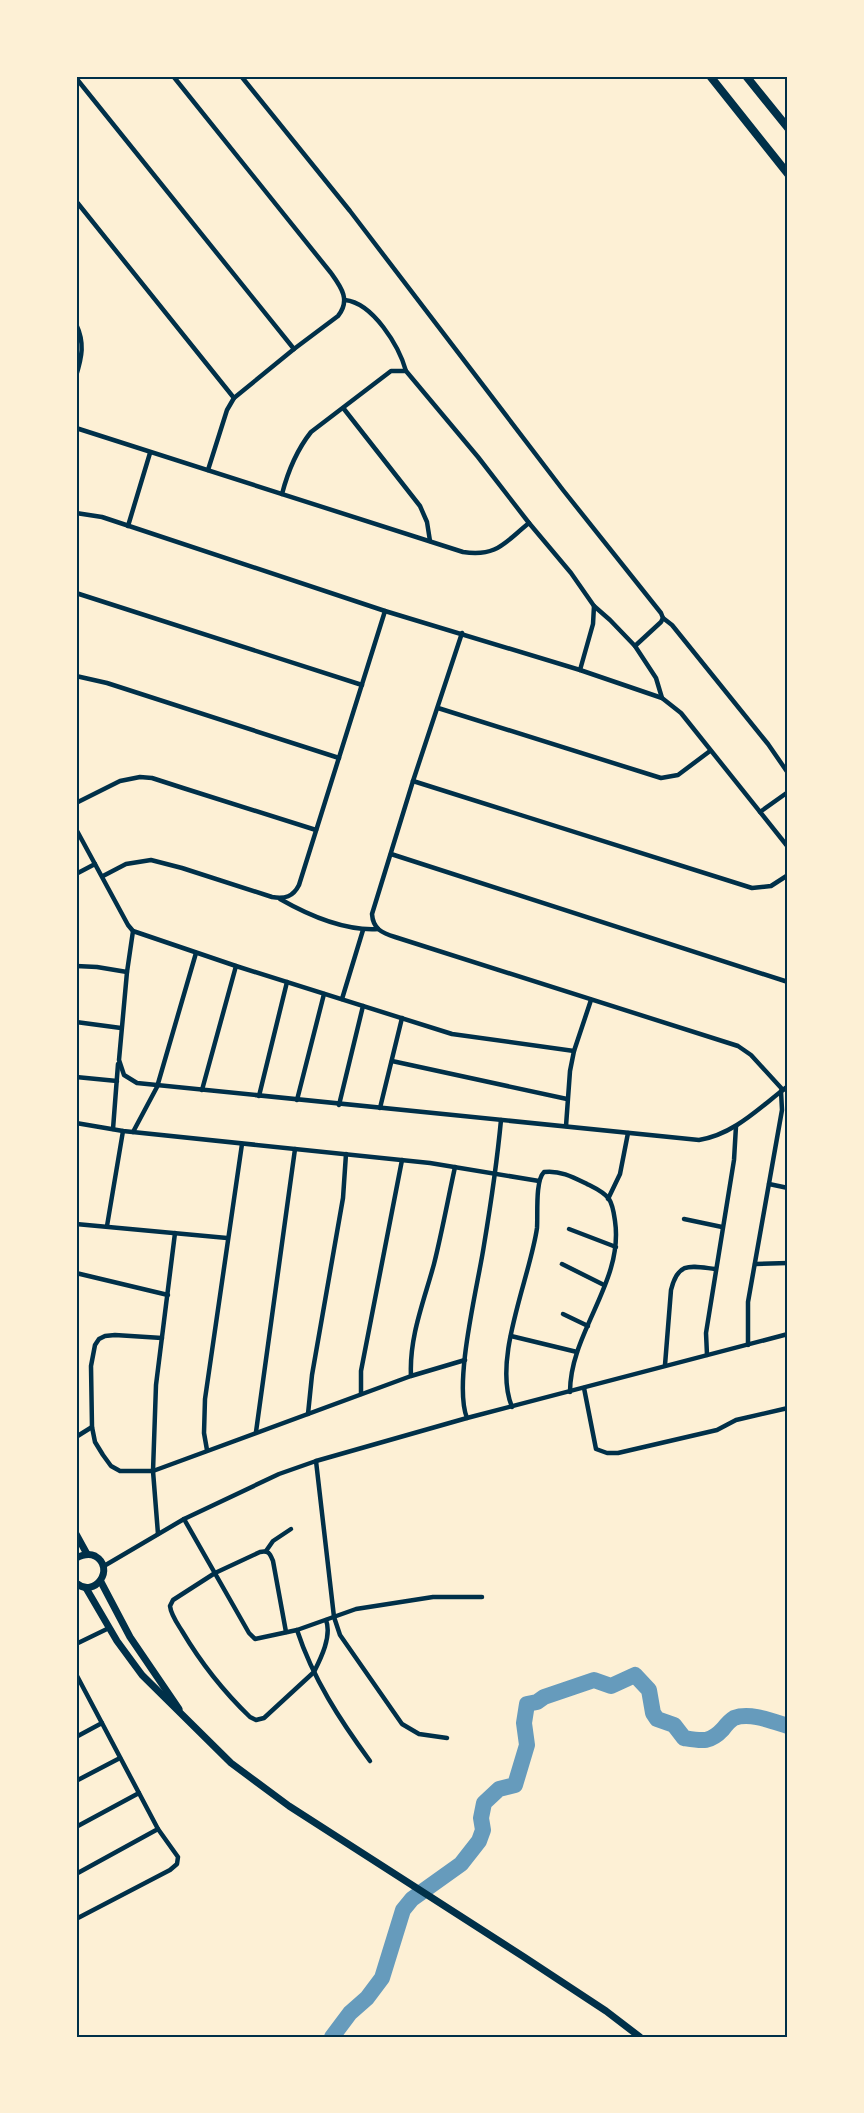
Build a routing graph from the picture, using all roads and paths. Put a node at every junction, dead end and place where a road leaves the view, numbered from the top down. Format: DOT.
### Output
graph roads {
  1 [pos="173,76"];
  2 [pos="241,76"];
  3 [pos="710,76"];
  4 [pos="746,76"];
  5 [pos="76,78"];
  6 [pos="788,128"];
  7 [pos="788,174"];
  8 [pos="76,201"];
  9 [pos="345,297"];
  10 [pos="76,324"];
  11 [pos="294,349"];
  12 [pos="406,371"];
  13 [pos="76,376"];
  14 [pos="234,398"];
  15 [pos="344,409"];
  16 [pos="76,428"];
  17 [pos="150,453"];
  18 [pos="208,470"];
  19 [pos="282,494"];
  20 [pos="76,513"];
  21 [pos="529,523"];
  22 [pos="128,526"];
  23 [pos="430,541"];
  24 [pos="76,593"];
  25 [pos="594,606"];
  26 [pos="385,611"];
  27 [pos="663,618"];
  28 [pos="462,633"];
  29 [pos="635,646"];
  30 [pos="580,670"];
  31 [pos="76,676"];
  32 [pos="362,685"];
  33 [pos="662,698"];
  34 [pos="438,708"];
  35 [pos="710,751"];
  36 [pos="339,758"];
  37 [pos="788,773"];
  38 [pos="413,781"];
  39 [pos="788,792"];
  40 [pos="76,804"];
  41 [pos="760,812"];
  42 [pos="76,829"];
  43 [pos="316,830"];
  44 [pos="788,847"];
  45 [pos="391,854"];
  46 [pos="96,864"];
  47 [pos="76,874"];
  48 [pos="788,875"];
  49 [pos="103,876"];
  50 [pos="279,898"];
  51 [pos="378,929"];
  52 [pos="362,930"];
  53 [pos="133,931"];
  54 [pos="196,953"];
  55 [pos="76,966"];
  56 [pos="236,966"];
  57 [pos="127,972"];
  58 [pos="287,982"];
  59 [pos="788,982"];
  60 [pos="324,994"];
  61 [pos="342,999"];
  62 [pos="591,1000"];
  63 [pos="363,1006"];
  64 [pos="402,1018"];
  65 [pos="76,1022"];
  66 [pos="121,1028"];
  67 [pos="574,1051"];
  68 [pos="119,1060"];
  69 [pos="392,1061"];
  70 [pos="76,1077"];
  71 [pos="117,1081"];
  72 [pos="157,1086"];
  73 [pos="788,1086"];
  74 [pos="202,1090"];
  75 [pos="782,1091"];
  76 [pos="259,1096"];
  77 [pos="567,1099"];
  78 [pos="297,1100"];
  79 [pos="339,1105"];
  80 [pos="380,1108"];
  81 [pos="501,1120"];
  82 [pos="76,1123"];
  83 [pos="566,1126"];
  84 [pos="736,1126"];
  85 [pos="113,1130"];
  86 [pos="122,1131"];
  87 [pos="133,1132"];
  88 [pos="628,1133"];
  89 [pos="242,1144"];
  90 [pos="295,1149"];
  91 [pos="346,1154"];
  92 [pos="402,1160"];
  93 [pos="455,1167"];
  94 [pos="496,1174"];
  95 [pos="540,1178"];
  96 [pos="769,1184"];
  97 [pos="788,1188"];
  98 [pos="608,1199"];
  99 [pos="684,1219"];
  100 [pos="76,1224"];
  101 [pos="107,1226"];
  102 [pos="722,1227"];
  103 [pos="569,1229"];
  104 [pos="175,1233"];
  105 [pos="227,1238"];
  106 [pos="616,1246"];
  107 [pos="788,1263"];
  108 [pos="562,1264"];
  109 [pos="755,1264"];
  110 [pos="715,1269"];
  111 [pos="76,1273"];
  112 [pos="604,1285"];
  113 [pos="168,1295"];
  114 [pos="563,1314"];
  115 [pos="588,1326"];
  116 [pos="788,1334"];
  117 [pos="511,1336"];
  118 [pos="162,1338"];
  119 [pos="748,1345"];
  120 [pos="577,1352"];
  121 [pos="707,1355"];
  122 [pos="465,1360"];
  123 [pos="665,1365"];
  124 [pos="411,1376"];
  125 [pos="584,1388"];
  126 [pos="570,1392"];
  127 [pos="361,1394"];
  128 [pos="512,1407"];
  129 [pos="788,1408"];
  130 [pos="308,1414"];
  131 [pos="467,1418"];
  132 [pos="92,1427"];
  133 [pos="256,1432"];
  134 [pos="76,1436"];
  135 [pos="207,1450"];
  136 [pos="316,1461"];
  137 [pos="153,1471"];
  138 [pos="184,1519"];
  139 [pos="291,1529"];
  140 [pos="76,1534"];
  141 [pos="158,1534"];
  142 [pos="266,1551"];
  143 [pos="87,1554"];
  144 [pos="76,1558"];
  145 [pos="104,1566"];
  146 [pos="215,1573"];
  147 [pos="100,1582"];
  148 [pos="76,1583"];
  149 [pos="86,1588"];
  150 [pos="482,1597"];
  151 [pos="334,1617"];
  152 [pos="326,1620"];
  153 [pos="109,1628"];
  154 [pos="297,1630"];
  155 [pos="286,1632"];
  156 [pos="76,1644"];
  157 [pos="314,1672"];
  158 [pos="76,1674"];
  159 [pos="82,1686"];
  160 [pos="76,1689"];
  161 [pos="182,1713"];
  162 [pos="102,1723"];
  163 [pos="76,1737"];
  164 [pos="447,1738"];
  165 [pos="120,1758"];
  166 [pos="370,1761"];
  167 [pos="76,1781"];
  168 [pos="139,1793"];
  169 [pos="76,1827"];
  170 [pos="158,1829"];
  171 [pos="76,1874"];
  172 [pos="76,1919"];
  173 [pos="640,2037"];
  1 -- 9 [label="street"];
  2 -- 27 [label="street"];
  3 -- 7 [label="main road"];
  4 -- 6 [label="main road"];
  5 -- 11 [label="street"];
  8 -- 14 [label="street"];
  9 -- 11 [label="street"];
  9 -- 12 [label="street"];
  10 -- 13 [label="street"];
  11 -- 14 [label="street"];
  12 -- 15 [label="street"];
  12 -- 21 [label="street"];
  14 -- 18 [label="street"];
  15 -- 19 [label="street"];
  15 -- 23 [label="street"];
  16 -- 17 [label="street"];
  17 -- 18 [label="street"];
  17 -- 22 [label="street"];
  18 -- 19 [label="street"];
  19 -- 23 [label="street"];
  20 -- 22 [label="street"];
  21 -- 23 [label="street"];
  21 -- 25 [label="street"];
  22 -- 26 [label="street"];
  24 -- 32 [label="street"];
  25 -- 29 [label="street"];
  25 -- 30 [label="street"];
  26 -- 28 [label="street"];
  26 -- 32 [label="street"];
  27 -- 29 [label="street"];
  27 -- 37 [label="street"];
  28 -- 30 [label="street"];
  28 -- 34 [label="street"];
  29 -- 33 [label="street"];
  30 -- 33 [label="street"];
  31 -- 36 [label="street"];
  32 -- 36 [label="street"];
  33 -- 35 [label="street"];
  34 -- 35 [label="street"];
  34 -- 38 [label="street"];
  35 -- 41 [label="street"];
  36 -- 43 [label="street"];
  38 -- 45 [label="street"];
  38 -- 48 [label="street"];
  39 -- 41 [label="street"];
  40 -- 43 [label="street"];
  41 -- 44 [label="street"];
  42 -- 46 [label="street"];
  43 -- 50 [label="street"];
  45 -- 51 [label="street"];
  45 -- 59 [label="street"];
  46 -- 47 [label="street"];
  46 -- 49 [label="street"];
  49 -- 50 [label="street"];
  49 -- 53 [label="street"];
  50 -- 52 [label="street"];
  51 -- 52 [label="street"];
  51 -- 62 [label="street"];
  52 -- 61 [label="street"];
  53 -- 54 [label="street"];
  53 -- 57 [label="street"];
  54 -- 56 [label="street"];
  54 -- 72 [label="street"];
  55 -- 57 [label="street"];
  56 -- 58 [label="street"];
  56 -- 74 [label="street"];
  57 -- 66 [label="street"];
  58 -- 60 [label="street"];
  58 -- 76 [label="street"];
  60 -- 61 [label="street"];
  60 -- 78 [label="street"];
  61 -- 63 [label="street"];
  62 -- 67 [label="street"];
  62 -- 75 [label="street"];
  63 -- 64 [label="street"];
  63 -- 79 [label="street"];
  64 -- 67 [label="street"];
  64 -- 69 [label="street"];
  65 -- 66 [label="street"];
  66 -- 68 [label="street"];
  67 -- 77 [label="street"];
  68 -- 71 [label="street"];
  68 -- 72 [label="street"];
  69 -- 77 [label="street"];
  69 -- 80 [label="street"];
  70 -- 71 [label="street"];
  71 -- 85 [label="street"];
  72 -- 74 [label="street"];
  72 -- 87 [label="street"];
  73 -- 75 [label="street"];
  74 -- 76 [label="street"];
  75 -- 84 [label="street"];
  75 -- 96 [label="street"];
  76 -- 78 [label="street"];
  77 -- 83 [label="street"];
  78 -- 79 [label="street"];
  79 -- 80 [label="street"];
  80 -- 81 [label="street"];
  81 -- 83 [label="street"];
  81 -- 94 [label="street"];
  82 -- 85 [label="street"];
  83 -- 88 [label="street"];
  84 -- 88 [label="street"];
  84 -- 102 [label="street"];
  85 -- 86 [label="street"];
  86 -- 87 [label="street"];
  86 -- 101 [label="street"];
  87 -- 89 [label="street"];
  88 -- 98 [label="street"];
  89 -- 90 [label="street"];
  89 -- 105 [label="street"];
  90 -- 91 [label="street"];
  90 -- 133 [label="street"];
  91 -- 92 [label="street"];
  91 -- 130 [label="street"];
  92 -- 93 [label="street"];
  92 -- 127 [label="street"];
  93 -- 94 [label="street"];
  93 -- 124 [label="street"];
  94 -- 95 [label="street"];
  94 -- 122 [label="street"];
  95 -- 98 [label="street"];
  95 -- 117 [label="street"];
  96 -- 97 [label="street"];
  96 -- 109 [label="street"];
  98 -- 106 [label="street"];
  99 -- 102 [label="street"];
  100 -- 101 [label="street"];
  101 -- 104 [label="street"];
  102 -- 110 [label="street"];
  103 -- 106 [label="street"];
  104 -- 105 [label="street"];
  104 -- 113 [label="street"];
  105 -- 135 [label="street"];
  106 -- 112 [label="street"];
  107 -- 109 [label="street"];
  108 -- 112 [label="street"];
  109 -- 119 [label="street"];
  110 -- 121 [label="street"];
  110 -- 123 [label="street"];
  111 -- 113 [label="street"];
  112 -- 115 [label="street"];
  113 -- 118 [label="street"];
  114 -- 115 [label="street"];
  115 -- 120 [label="street"];
  116 -- 119 [label="street"];
  117 -- 120 [label="street"];
  117 -- 128 [label="street"];
  118 -- 132 [label="street"];
  118 -- 137 [label="street"];
  119 -- 121 [label="street"];
  120 -- 126 [label="street"];
  121 -- 123 [label="street"];
  122 -- 124 [label="street"];
  122 -- 131 [label="street"];
  123 -- 125 [label="street"];
  124 -- 127 [label="street"];
  125 -- 126 [label="street"];
  125 -- 129 [label="street"];
  126 -- 128 [label="street"];
  127 -- 130 [label="street"];
  128 -- 131 [label="street"];
  130 -- 133 [label="street"];
  131 -- 136 [label="street"];
  132 -- 134 [label="street"];
  132 -- 137 [label="street"];
  133 -- 135 [label="street"];
  135 -- 137 [label="street"];
  136 -- 138 [label="street"];
  136 -- 151 [label="street"];
  137 -- 141 [label="street"];
  138 -- 141 [label="street"];
  138 -- 146 [label="street"];
  139 -- 142 [label="street"];
  140 -- 143 [label="main road"];
  141 -- 145 [label="street"];
  142 -- 146 [label="street"];
  142 -- 155 [label="street"];
  143 -- 144 [label="main road"];
  143 -- 145 [label="main road"];
  145 -- 147 [label="main road"];
  146 -- 155 [label="street"];
  146 -- 157 [label="street"];
  147 -- 149 [label="main road"];
  147 -- 161 [label="main road"];
  148 -- 149 [label="main road"];
  149 -- 153 [label="main road"];
  150 -- 151 [label="street"];
  151 -- 152 [label="street"];
  151 -- 164 [label="street"];
  152 -- 154 [label="street"];
  152 -- 157 [label="street"];
  153 -- 156 [label="street"];
  153 -- 161 [label="main road"];
  154 -- 155 [label="street"];
  154 -- 157 [label="street"];
  157 -- 166 [label="street"];
  158 -- 159 [label="street"];
  159 -- 160 [label="street"];
  159 -- 162 [label="street"];
  161 -- 173 [label="main road"];
  162 -- 163 [label="street"];
  162 -- 165 [label="street"];
  165 -- 167 [label="street"];
  165 -- 168 [label="street"];
  168 -- 169 [label="street"];
  168 -- 170 [label="street"];
  170 -- 171 [label="street"];
  170 -- 172 [label="street"];
}
